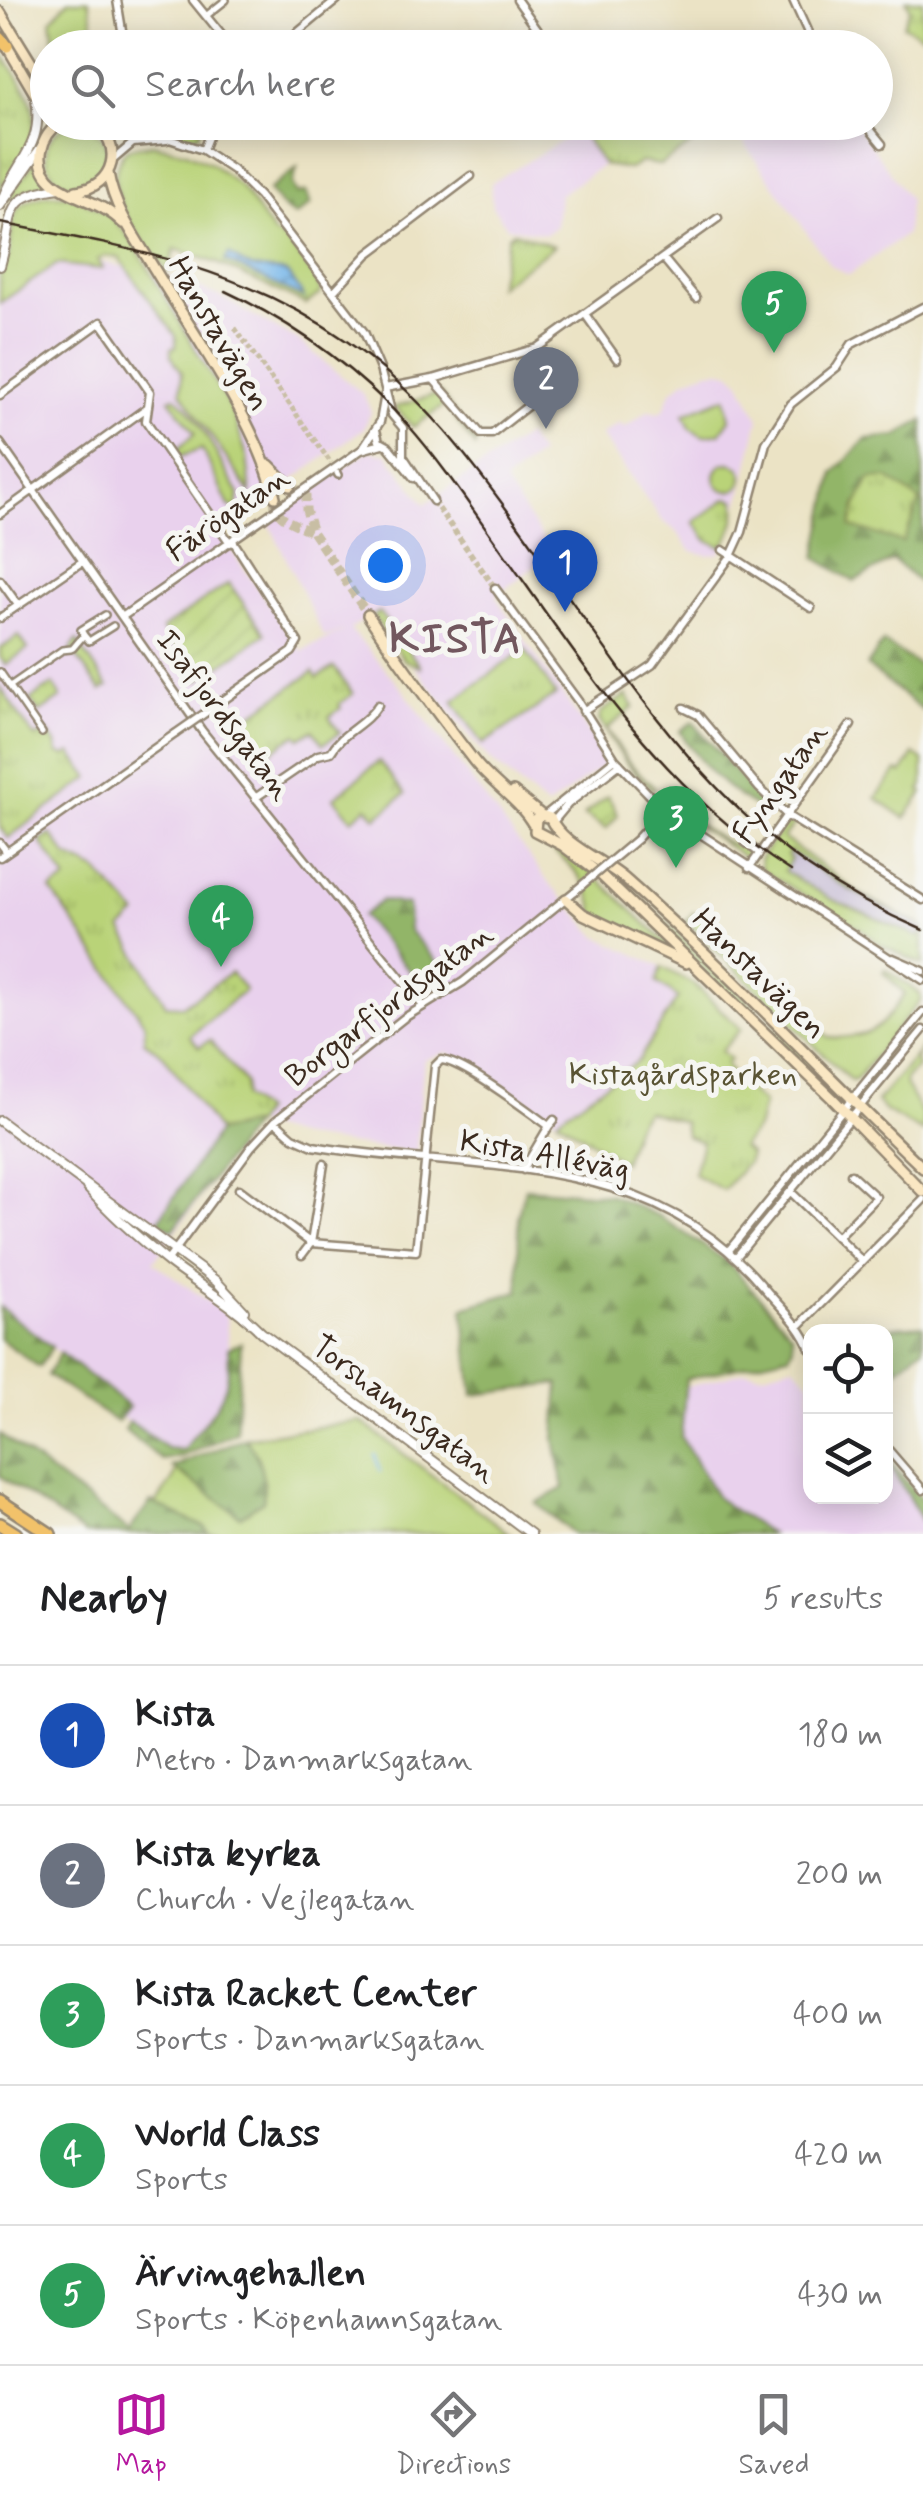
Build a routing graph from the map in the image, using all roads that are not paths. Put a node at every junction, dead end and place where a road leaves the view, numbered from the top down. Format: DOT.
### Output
graph roads {
  1 [pos="117,0"];
  2 [pos="193,0"];
  3 [pos="226,0"];
  4 [pos="337,0"];
  5 [pos="517,0"];
  6 [pos="793,0"];
  7 [pos="0,12"];
  8 [pos="206,16"];
  9 [pos="122,30"];
  10 [pos="217,30"];
  11 [pos="301,30"];
  12 [pos="538,30"];
  13 [pos="807,30"];
  14 [pos="2,40"];
  15 [pos="30,61"];
  16 [pos="30,82"];
  17 [pos="34,140"];
  18 [pos="44,140"];
  19 [pos="109,140"];
  20 [pos="178,140"];
  21 [pos="207,140"];
  22 [pos="879,140"];
  23 [pos="882,144"];
  24 [pos="42,146"];
  25 [pos="203,150"];
  26 [pos="113,160"];
  27 [pos="108,172"];
  28 [pos="470,176"];
  29 [pos="66,189"];
  30 [pos="1,203"];
  31 [pos="718,218"];
  32 [pos="132,232"];
  33 [pos="663,258"];
  34 [pos="0,266"];
  35 [pos="334,290"];
  36 [pos="696,298"];
  37 [pos="923,307"];
  38 [pos="586,314"];
  39 [pos="617,359"];
  40 [pos="433,378"];
  41 [pos="385,388"];
  42 [pos="0,395"];
  43 [pos="532,399"];
  44 [pos="148,406"];
  45 [pos="394,419"];
  46 [pos="380,422"];
  47 [pos="376,430"];
  48 [pos="402,438"];
  49 [pos="0,442"];
  50 [pos="385,445"];
  51 [pos="362,450"];
  52 [pos="264,460"];
  53 [pos="418,482"];
  54 [pos="33,489"];
  55 [pos="433,502"];
  56 [pos="0,514"];
  57 [pos="232,542"];
  58 [pos="723,550"];
  59 [pos="731,556"];
  60 [pos="82,561"];
  61 [pos="0,580"];
  62 [pos="495,588"];
  63 [pos="18,605"];
  64 [pos="811,608"];
  65 [pos="105,615"];
  66 [pos="368,615"];
  67 [pos="122,617"];
  68 [pos="0,618"];
  69 [pos="112,626"];
  70 [pos="84,635"];
  71 [pos="0,672"];
  72 [pos="622,685"];
  73 [pos="10,686"];
  74 [pos="627,695"];
  75 [pos="378,705"];
  76 [pos="684,708"];
  77 [pos="583,711"];
  78 [pos="851,725"];
  79 [pos="42,733"];
  80 [pos="464,746"];
  81 [pos="618,762"];
  82 [pos="255,798"];
  83 [pos="664,810"];
  84 [pos="788,816"];
  85 [pos="548,820"];
  86 [pos="533,824"];
  87 [pos="544,836"];
  88 [pos="745,842"];
  89 [pos="0,843"];
  90 [pos="760,853"];
  91 [pos="3,854"];
  92 [pos="748,868"];
  93 [pos="566,899"];
  94 [pos="923,900"];
  95 [pos="874,948"];
  96 [pos="923,971"];
  97 [pos="704,977"];
  98 [pos="923,980"];
  99 [pos="422,1006"];
  100 [pos="763,1012"];
  101 [pos="923,1012"];
  102 [pos="752,1022"];
  103 [pos="923,1030"];
  104 [pos="857,1103"];
  105 [pos="848,1114"];
  106 [pos="0,1121"];
  107 [pos="276,1121"];
  108 [pos="426,1160"];
  109 [pos="324,1164"];
  110 [pos="923,1168"];
  111 [pos="523,1170"];
  112 [pos="851,1174"];
  113 [pos="87,1187"];
  114 [pos="239,1189"];
  115 [pos="791,1192"];
  116 [pos="923,1192"];
  117 [pos="923,1200"];
  118 [pos="837,1237"];
  119 [pos="310,1243"];
  120 [pos="730,1249"];
  121 [pos="175,1250"];
  122 [pos="302,1254"];
  123 [pos="737,1256"];
  124 [pos="861,1260"];
  125 [pos="167,1261"];
  126 [pos="250,1321"];
  127 [pos="798,1327"];
  128 [pos="803,1337"];
  129 [pos="893,1455"];
  130 [pos="923,1490"];
  131 [pos="0,1501"];
  132 [pos="0,1524"];
  133 [pos="16,1534"];
  134 [pos="50,1534"];
  135 [pos="532,1534"];
  1 -- 9 [label="street"];
  2 -- 8 [label="street"];
  3 -- 8 [label="street"];
  4 -- 11 [label="street"];
  5 -- 12 [label="street"];
  6 -- 13 [label="street"];
  7 -- 15 [label="main road"];
  8 -- 10 [label="street"];
  14 -- 16 [label="main road"];
  17 -- 30 [label="street"];
  18 -- 24 [label="main road"];
  19 -- 26 [label="main road"];
  20 -- 25 [label="street"];
  20 -- 26 [label="street"];
  21 -- 25 [label="street"];
  22 -- 23 [label="street"];
  24 -- 29 [label="main road"];
  24 -- 30 [label="street"];
  25 -- 35 [label="street"];
  26 -- 27 [label="main road"];
  27 -- 29 [label="main road"];
  27 -- 32 [label="main road, Hanstavägen"];
  28 -- 35 [label="street"];
  29 -- 32 [label="main road, Hanstavägen"];
  29 -- 34 [label="street"];
  31 -- 33 [label="street"];
  32 -- 52 [label="main road, Hanstavägen"];
  33 -- 36 [label="street"];
  33 -- 38 [label="street"];
  35 -- 41 [label="street"];
  37 -- 59 [label="street"];
  38 -- 39 [label="street"];
  38 -- 40 [label="street"];
  40 -- 41 [label="street"];
  40 -- 43 [label="street"];
  41 -- 45 [label="street"];
  41 -- 46 [label="street"];
  42 -- 44 [label="street"];
  44 -- 54 [label="street"];
  44 -- 57 [label="street"];
  45 -- 46 [label="street"];
  45 -- 48 [label="street"];
  46 -- 47 [label="street"];
  47 -- 50 [label="street"];
  47 -- 51 [label="street, Färögatan"];
  48 -- 50 [label="street"];
  48 -- 53 [label="street"];
  49 -- 54 [label="street, Isafjordsgatan"];
  50 -- 51 [label="street, Färögatan"];
  50 -- 53 [label="street"];
  51 -- 57 [label="street, Färögatan"];
  52 -- 52 [label="main road, Hanstavägen"];
  53 -- 55 [label="street"];
  54 -- 56 [label="street"];
  54 -- 60 [label="street, Isafjordsgatan"];
  57 -- 67 [label="street, Färögatan"];
  57 -- 91 [label="street, bridge"];
  58 -- 59 [label="street"];
  59 -- 64 [label="street"];
  59 -- 72 [label="street"];
  60 -- 63 [label="street"];
  60 -- 67 [label="street, Isafjordsgatan"];
  61 -- 63 [label="street"];
  62 -- 77 [label="street"];
  63 -- 68 [label="street"];
  65 -- 70 [label="street"];
  66 -- 80 [label="main road, Hanstavägen"];
  67 -- 82 [label="street, Isafjordsgatan"];
  69 -- 70 [label="street"];
  70 -- 73 [label="street"];
  71 -- 73 [label="street"];
  72 -- 74 [label="street"];
  72 -- 77 [label="street"];
  73 -- 79 [label="street"];
  75 -- 82 [label="street"];
  76 -- 84 [label="street"];
  77 -- 81 [label="street"];
  78 -- 84 [label="street, Fyngatan"];
  80 -- 85 [label="main road, Hanstavägen"];
  80 -- 86 [label="main road, Hanstavägen"];
  81 -- 83 [label="street"];
  81 -- 85 [label="street"];
  82 -- 99 [label="street, Isafjordsgatan"];
  83 -- 92 [label="street"];
  83 -- 93 [label="street, Borgarfjordsgatan, bridge"];
  84 -- 90 [label="street, Fyngatan"];
  84 -- 94 [label="street"];
  85 -- 86 [label="main road"];
  85 -- 87 [label="main road"];
  85 -- 100 [label="main road, Hanstavägen"];
  86 -- 87 [label="main road, Hanstavägen"];
  87 -- 97 [label="main road, Hanstavägen"];
  88 -- 90 [label="street"];
  89 -- 91 [label="street"];
  90 -- 92 [label="street, Fyngatan"];
  92 -- 95 [label="street"];
  93 -- 97 [label="main road"];
  93 -- 99 [label="street, Borgarfjordsgatan"];
  95 -- 96 [label="street"];
  95 -- 98 [label="street"];
  97 -- 102 [label="main road, Hanstavägen"];
  99 -- 107 [label="street, Borgarfjordsgatan"];
  100 -- 102 [label="main road"];
  100 -- 104 [label="main road, Hanstavägen"];
  101 -- 104 [label="street"];
  102 -- 105 [label="main road, Hanstavägen"];
  103 -- 104 [label="street"];
  104 -- 105 [label="street"];
  104 -- 110 [label="main road, Hanstavägen"];
  105 -- 115 [label="street"];
  105 -- 116 [label="main road, Hanstavägen"];
  105 -- 120 [label="street"];
  106 -- 113 [label="street, Torshamnsgatan"];
  107 -- 108 [label="street, Kista Alléväg"];
  107 -- 121 [label="street, Borgarfjordsgatan"];
  108 -- 111 [label="street, Kista Alléväg"];
  108 -- 111 [label="street"];
  108 -- 119 [label="street"];
  109 -- 119 [label="street"];
  111 -- 120 [label="street, Kista Alléväg"];
  112 -- 118 [label="street"];
  113 -- 121 [label="street, Torshamnsgatan"];
  113 -- 125 [label="street, Torshamnsgatan"];
  114 -- 119 [label="street"];
  115 -- 118 [label="street"];
  115 -- 123 [label="street"];
  117 -- 124 [label="street"];
  118 -- 124 [label="street"];
  119 -- 122 [label="street"];
  120 -- 123 [label="street, Kista Alléväg"];
  121 -- 125 [label="street, Borgarfjordsgatan"];
  121 -- 126 [label="street, Torshamnsgatan"];
  123 -- 127 [label="street, Kista Alléväg"];
  124 -- 127 [label="street"];
  125 -- 126 [label="street, Torshamnsgatan"];
  126 -- 135 [label="street, Torshamnsgatan"];
  127 -- 128 [label="street, Kista Alléväg"];
  129 -- 130 [label="street"];
  131 -- 134 [label="highway"];
  132 -- 133 [label="highway"];
}
